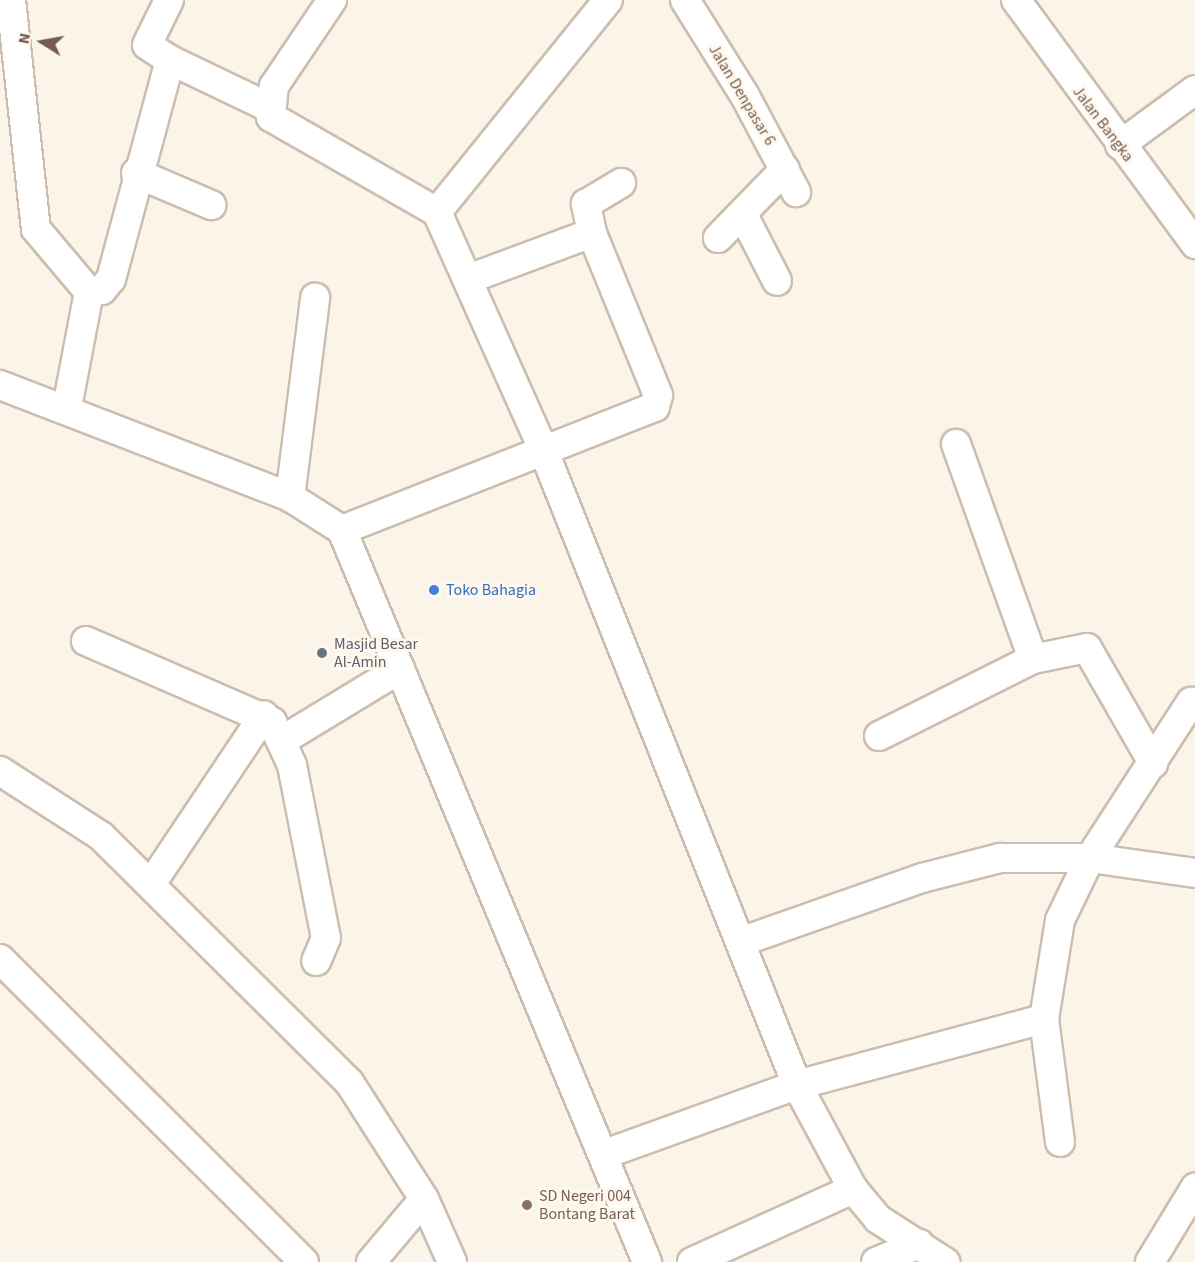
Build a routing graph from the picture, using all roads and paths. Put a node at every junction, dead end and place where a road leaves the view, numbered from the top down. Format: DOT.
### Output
graph roads {
  1 [pos="11,0"];
  2 [pos="169,0"];
  3 [pos="332,0"];
  4 [pos="608,0"];
  5 [pos="685,0"];
  6 [pos="1025,3"];
  7 [pos="170,60"];
  8 [pos="1195,90"];
  9 [pos="268,107"];
  10 [pos="1120,145"];
  11 [pos="135,173"];
  12 [pos="621,183"];
  13 [pos="211,205"];
  14 [pos="437,212"];
  15 [pos="743,216"];
  16 [pos="592,233"];
  17 [pos="718,238"];
  18 [pos="1195,244"];
  19 [pos="468,279"];
  20 [pos="777,281"];
  21 [pos="89,292"];
  22 [pos="315,298"];
  23 [pos="0,386"];
  24 [pos="67,407"];
  25 [pos="956,444"];
  26 [pos="543,449"];
  27 [pos="290,497"];
  28 [pos="342,530"];
  29 [pos="86,642"];
  30 [pos="1033,659"];
  31 [pos="400,669"];
  32 [pos="1191,702"];
  33 [pos="264,715"];
  34 [pos="879,736"];
  35 [pos="283,740"];
  36 [pos="1153,763"];
  37 [pos="0,771"];
  38 [pos="1090,858"];
  39 [pos="1195,873"];
  40 [pos="151,884"];
  41 [pos="743,941"];
  42 [pos="0,960"];
  43 [pos="316,961"];
  44 [pos="1044,1019"];
  45 [pos="797,1085"];
  46 [pos="1060,1142"];
  47 [pos="605,1154"];
  48 [pos="1195,1188"];
  49 [pos="853,1189"];
  50 [pos="424,1199"];
  51 [pos="919,1244"];
  52 [pos="304,1262"];
  53 [pos="371,1262"];
  54 [pos="452,1262"];
  55 [pos="647,1262"];
  56 [pos="692,1262"];
  57 [pos="876,1262"];
  58 [pos="945,1262"];
  59 [pos="1150,1262"];
  1 -- 21 [label="street"];
  2 -- 7 [label="street"];
  3 -- 9 [label="street"];
  4 -- 14 [label="street"];
  5 -- 15 [label="street, Jalan Denpasar 6"];
  6 -- 10 [label="street, Jalan Bangka"];
  7 -- 9 [label="street"];
  7 -- 11 [label="street"];
  8 -- 10 [label="street"];
  9 -- 14 [label="street"];
  10 -- 18 [label="street, Jalan Bangka"];
  11 -- 13 [label="street"];
  11 -- 21 [label="street"];
  12 -- 16 [label="street"];
  14 -- 19 [label="street"];
  15 -- 17 [label="street"];
  15 -- 20 [label="street"];
  16 -- 19 [label="street"];
  16 -- 26 [label="street"];
  19 -- 26 [label="street"];
  21 -- 24 [label="street"];
  22 -- 27 [label="street"];
  23 -- 24 [label="street"];
  24 -- 27 [label="street"];
  25 -- 30 [label="street"];
  26 -- 28 [label="street"];
  26 -- 41 [label="street"];
  27 -- 28 [label="street"];
  28 -- 31 [label="street"];
  29 -- 33 [label="street"];
  30 -- 34 [label="street"];
  30 -- 36 [label="street"];
  31 -- 35 [label="street"];
  31 -- 47 [label="street"];
  32 -- 36 [label="street"];
  33 -- 35 [label="street"];
  33 -- 40 [label="street"];
  35 -- 43 [label="street"];
  36 -- 38 [label="street"];
  37 -- 40 [label="street"];
  38 -- 39 [label="street"];
  38 -- 41 [label="street"];
  38 -- 44 [label="street"];
  40 -- 50 [label="street"];
  41 -- 45 [label="street"];
  42 -- 52 [label="street"];
  44 -- 45 [label="street"];
  44 -- 46 [label="street"];
  45 -- 47 [label="street"];
  45 -- 49 [label="street"];
  47 -- 55 [label="street"];
  48 -- 59 [label="street"];
  49 -- 51 [label="street"];
  49 -- 56 [label="street"];
  50 -- 53 [label="street"];
  50 -- 54 [label="street"];
  51 -- 57 [label="street"];
  51 -- 58 [label="street"];
}
